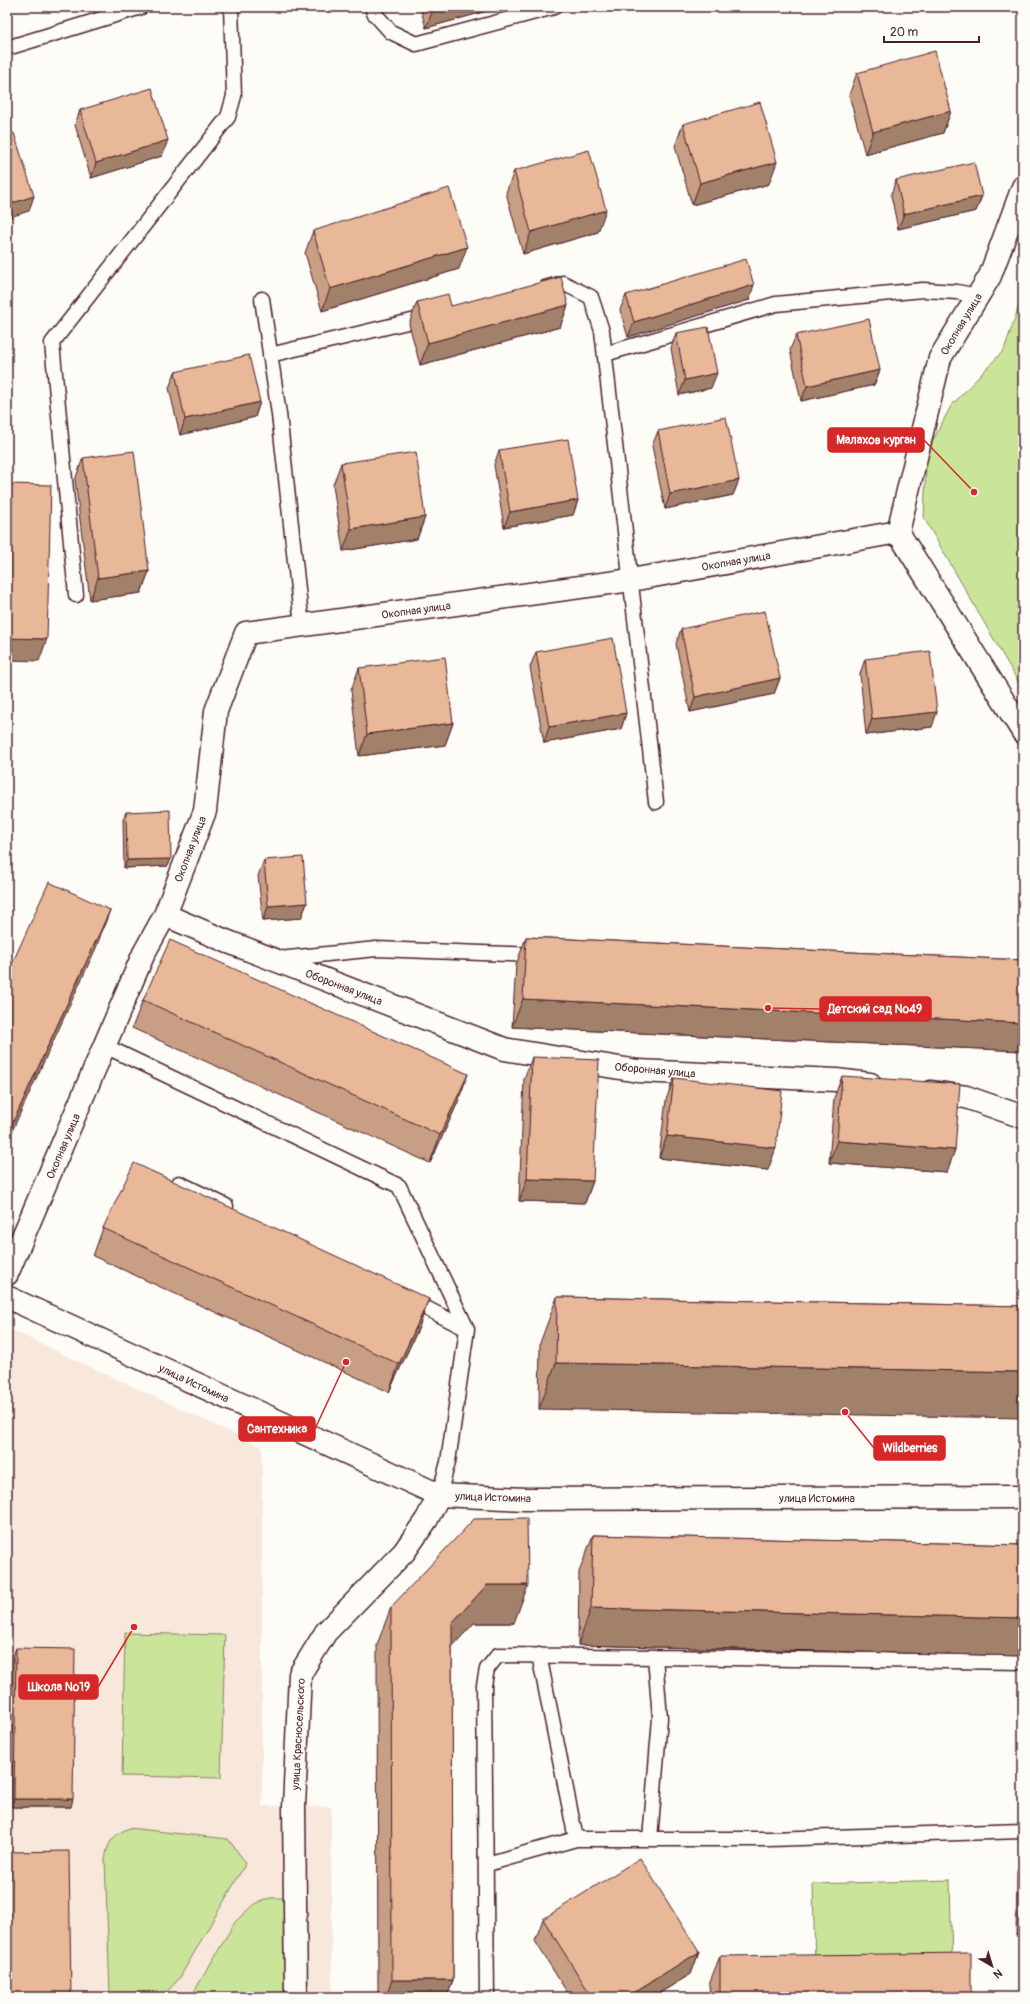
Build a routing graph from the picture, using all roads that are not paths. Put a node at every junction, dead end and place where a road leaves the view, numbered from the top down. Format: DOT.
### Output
graph roads {
  1 [pos="141,7"];
  2 [pos="231,7"];
  3 [pos="372,7"];
  4 [pos="554,7"];
  5 [pos="7,48"];
  6 [pos="1023,187"];
  7 [pos="532,291"];
  8 [pos="978,296"];
  9 [pos="262,299"];
  10 [pos="440,314"];
  11 [pos="604,354"];
  12 [pos="270,355"];
  13 [pos="898,532"];
  14 [pos="631,580"];
  15 [pos="76,595"];
  16 [pos="302,626"];
  17 [pos="1023,732"];
  18 [pos="656,802"];
  19 [pos="165,915"];
  20 [pos="552,956"];
  21 [pos="275,960"];
  22 [pos="105,1046"];
  23 [pos="890,1087"];
  24 [pos="913,1090"];
  25 [pos="1023,1117"];
  26 [pos="179,1183"];
  27 [pos="235,1211"];
  28 [pos="7,1274"];
  29 [pos="397,1293"];
  30 [pos="7,1297"];
  31 [pos="467,1329"];
  32 [pos="439,1495"];
  33 [pos="1023,1497"];
  34 [pos="539,1656"];
  35 [pos="655,1657"];
  36 [pos="1023,1662"];
  37 [pos="1023,1831"];
  38 [pos="576,1839"];
  39 [pos="650,1839"];
  40 [pos="487,1864"];
  41 [pos="296,1997"];
  42 [pos="487,1997"];
  1 -- 5 [label="lane"];
  2 -- 15 [label="lane"];
  3 -- 4 [label="lane"];
  6 -- 8 [label="street, Окопная улица"];
  7 -- 11 [label="lane"];
  8 -- 11 [label="lane"];
  8 -- 13 [label="street, Окопная улица"];
  9 -- 12 [label="lane"];
  10 -- 12 [label="lane"];
  11 -- 14 [label="lane"];
  12 -- 16 [label="lane"];
  13 -- 14 [label="street, Окопная улица"];
  13 -- 17 [label="street"];
  14 -- 16 [label="street, Окопная улица"];
  14 -- 18 [label="lane"];
  16 -- 19 [label="street, Окопная улица"];
  19 -- 21 [label="street, Оборонная улица"];
  19 -- 22 [label="street, Окопная улица"];
  20 -- 21 [label="lane"];
  21 -- 23 [label="street, Оборонная улица"];
  22 -- 28 [label="street, Окопная улица"];
  22 -- 31 [label="lane"];
  24 -- 25 [label="street"];
  26 -- 27 [label="lane"];
  29 -- 31 [label="lane"];
  30 -- 32 [label="street, улица Истомина"];
  31 -- 32 [label="lane"];
  32 -- 33 [label="street, улица Истомина"];
  32 -- 41 [label="street, улица Красносельского"];
  34 -- 35 [label="lane"];
  34 -- 38 [label="lane"];
  34 -- 40 [label="lane"];
  35 -- 36 [label="lane"];
  35 -- 39 [label="lane"];
  37 -- 39 [label="lane"];
  38 -- 39 [label="lane"];
  38 -- 40 [label="lane"];
  40 -- 42 [label="lane"];
}
